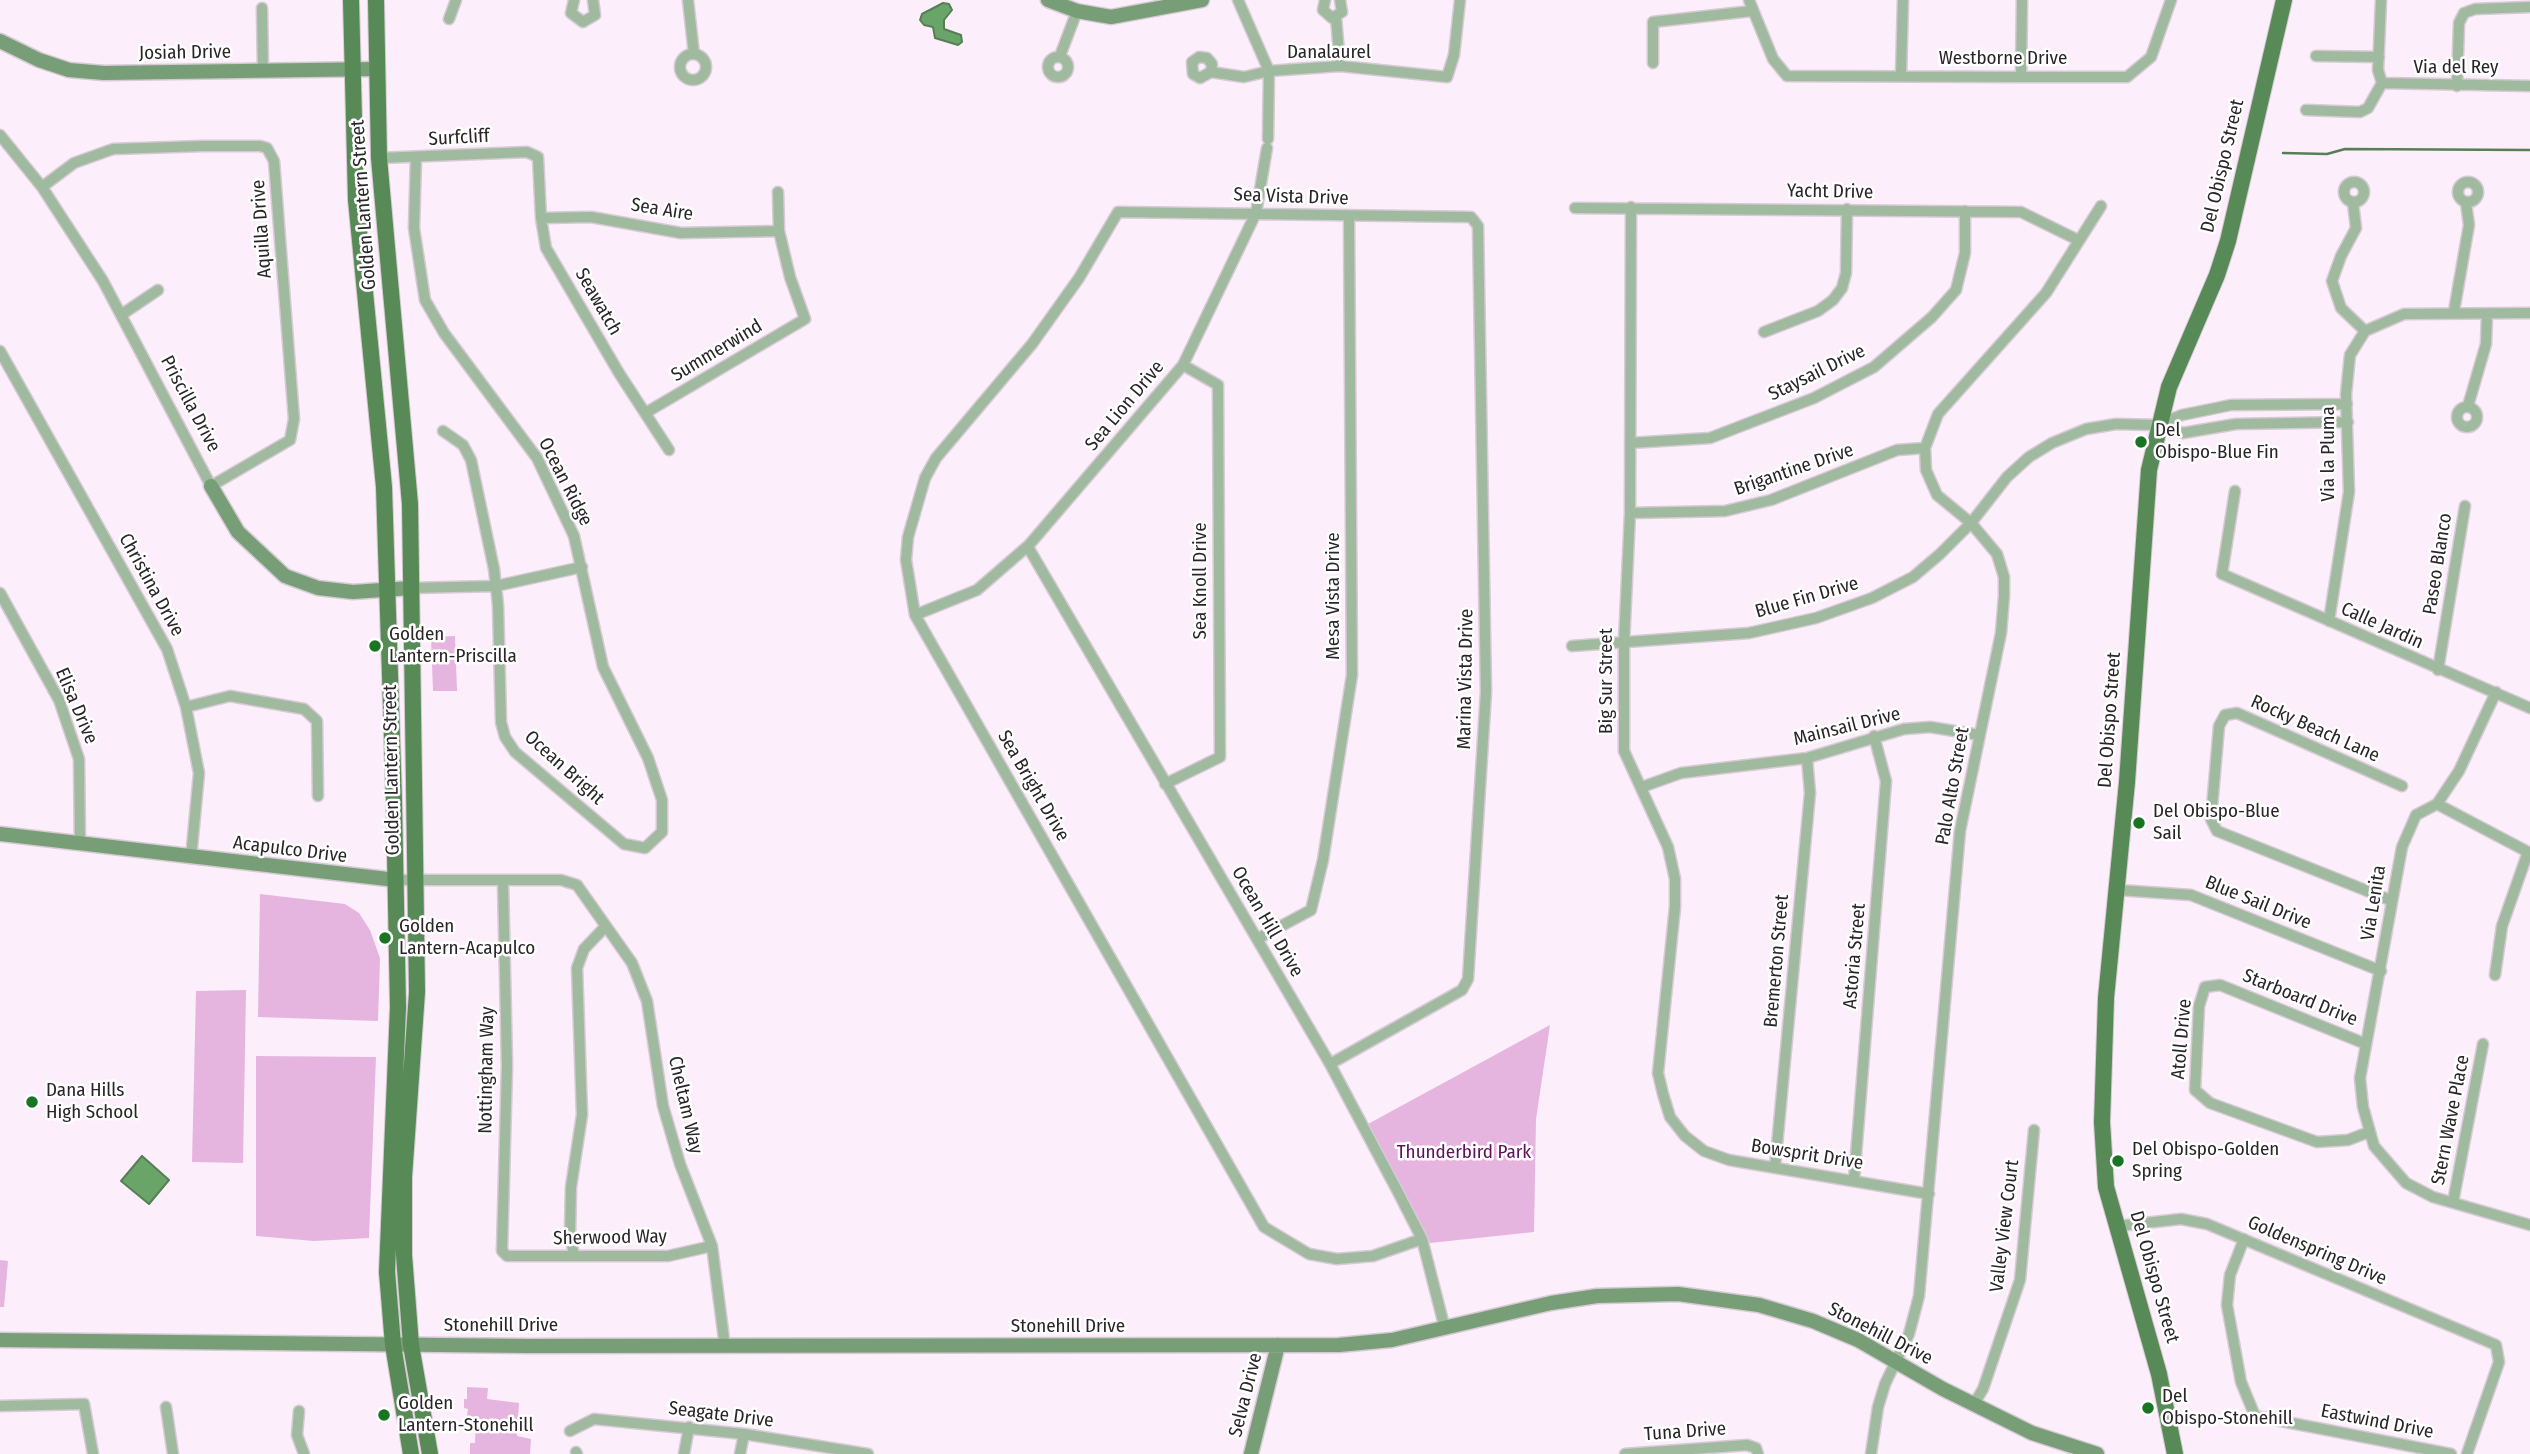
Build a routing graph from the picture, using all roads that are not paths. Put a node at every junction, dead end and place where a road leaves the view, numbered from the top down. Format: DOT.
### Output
graph roads {
  1 [pos="351,0"];
  2 [pos="376,0"];
  3 [pos="456,0"];
  4 [pos="574,0"];
  5 [pos="593,0"];
  6 [pos="688,0"];
  7 [pos="1048,0"];
  8 [pos="1202,0"];
  9 [pos="1238,0"];
  10 [pos="1325,0"];
  11 [pos="1340,0"];
  12 [pos="1460,0"];
  13 [pos="1903,0"];
  14 [pos="2022,0"];
  15 [pos="2171,0"];
  16 [pos="2284,0"];
  17 [pos="2381,0"];
  18 [pos="1750,6"];
  19 [pos="2530,7"];
  20 [pos="262,8"];
  21 [pos="1077,10"];
  22 [pos="1336,17"];
  23 [pos="449,19"];
  24 [pos="0,41"];
  25 [pos="694,54"];
  26 [pos="1060,56"];
  27 [pos="2316,56"];
  28 [pos="2379,57"];
  29 [pos="1653,64"];
  30 [pos="1340,66"];
  31 [pos="377,69"];
  32 [pos="351,70"];
  33 [pos="263,71"];
  34 [pos="1269,71"];
  35 [pos="1211,72"];
  36 [pos="1901,75"];
  37 [pos="2021,76"];
  38 [pos="2382,83"];
  39 [pos="2456,86"];
  40 [pos="2530,86"];
  41 [pos="2306,110"];
  42 [pos="0,135"];
  43 [pos="416,157"];
  44 [pos="538,157"];
  45 [pos="379,158"];
  46 [pos="42,187"];
  47 [pos="778,192"];
  48 [pos="2353,203"];
  49 [pos="2466,203"];
  50 [pos="2101,206"];
  51 [pos="1631,207"];
  52 [pos="1575,208"];
  53 [pos="1847,209"];
  54 [pos="1965,211"];
  55 [pos="1256,213"];
  56 [pos="1349,217"];
  57 [pos="1471,217"];
  58 [pos="541,218"];
  59 [pos="1112,219"];
  60 [pos="779,231"];
  61 [pos="2078,240"];
  62 [pos="158,290"];
  63 [pos="2454,312"];
  64 [pos="2530,313"];
  65 [pos="2487,314"];
  66 [pos="121,315"];
  67 [pos="2365,331"];
  68 [pos="1764,332"];
  69 [pos="0,351"];
  70 [pos="1183,365"];
  71 [pos="2347,404"];
  72 [pos="2468,406"];
  73 [pos="647,412"];
  74 [pos="2348,422"];
  75 [pos="2157,425"];
  76 [pos="443,431"];
  77 [pos="1630,443"];
  78 [pos="1925,448"];
  79 [pos="669,450"];
  80 [pos="211,485"];
  81 [pos="2235,491"];
  82 [pos="2465,506"];
  83 [pos="1630,513"];
  84 [pos="1971,523"];
  85 [pos="1028,547"];
  86 [pos="582,567"];
  87 [pos="496,586"];
  88 [pos="411,588"];
  89 [pos="386,590"];
  90 [pos="0,593"];
  91 [pos="915,615"];
  92 [pos="2329,621"];
  93 [pos="1624,642"];
  94 [pos="1572,646"];
  95 [pos="2438,670"];
  96 [pos="2496,692"];
  97 [pos="186,706"];
  98 [pos="2530,708"];
  99 [pos="1979,735"];
  100 [pos="1874,736"];
  101 [pos="1807,758"];
  102 [pos="1165,784"];
  103 [pos="2402,786"];
  104 [pos="1642,787"];
  105 [pos="318,796"];
  106 [pos="2437,804"];
  107 [pos="0,834"];
  108 [pos="658,838"];
  109 [pos="80,843"];
  110 [pos="2529,852"];
  111 [pos="191,858"];
  112 [pos="396,880"];
  113 [pos="414,880"];
  114 [pos="503,881"];
  115 [pos="578,885"];
  116 [pos="2118,890"];
  117 [pos="2390,900"];
  118 [pos="605,928"];
  119 [pos="1256,939"];
  120 [pos="2381,971"];
  121 [pos="2495,975"];
  122 [pos="2220,985"];
  123 [pos="2366,1044"];
  124 [pos="2483,1044"];
  125 [pos="1330,1064"];
  126 [pos="2034,1130"];
  127 [pos="2369,1132"];
  128 [pos="1685,1136"];
  129 [pos="1775,1167"];
  130 [pos="1854,1180"];
  131 [pos="1929,1194"];
  132 [pos="2453,1202"];
  133 [pos="2530,1225"];
  134 [pos="2118,1226"];
  135 [pos="1422,1239"];
  136 [pos="2244,1239"];
  137 [pos="712,1246"];
  138 [pos="507,1256"];
  139 [pos="574,1256"];
  140 [pos="1444,1329"];
  141 [pos="0,1339"];
  142 [pos="393,1345"];
  143 [pos="411,1345"];
  144 [pos="1278,1345"];
  145 [pos="725,1347"];
  146 [pos="1895,1362"];
  147 [pos="1974,1404"];
  148 [pos="0,1406"];
  149 [pos="166,1407"];
  150 [pos="299,1411"];
  151 [pos="689,1427"];
  152 [pos="570,1431"];
  153 [pos="744,1434"];
  154 [pos="1684,1451"];
  155 [pos="93,1454"];
  156 [pos="173,1454"];
  157 [pos="304,1454"];
  158 [pos="411,1454"];
  159 [pos="430,1454"];
  160 [pos="684,1454"];
  161 [pos="740,1454"];
  162 [pos="868,1454"];
  163 [pos="1251,1454"];
  164 [pos="1625,1454"];
  165 [pos="1758,1454"];
  166 [pos="1871,1454"];
  167 [pos="2096,1454"];
  168 [pos="2175,1454"];
  169 [pos="2451,1454"];
  170 [pos="2467,1454"];
  1 -- 32 [label="main road, Golden Lantern Street"];
  2 -- 31 [label="main road, Golden Lantern Street"];
  3 -- 23 [label="street"];
  4 -- 5 [label="street"];
  6 -- 25 [label="street"];
  7 -- 21 [label="main road"];
  8 -- 21 [label="main road"];
  9 -- 34 [label="street, Sea Lion Drive"];
  10 -- 22 [label="street"];
  11 -- 22 [label="street"];
  12 -- 30 [label="street, Danalaurel"];
  13 -- 36 [label="street"];
  14 -- 37 [label="street"];
  15 -- 37 [label="street, Westborne Drive"];
  16 -- 75 [label="main road, Del Obispo Street"];
  17 -- 28 [label="street"];
  18 -- 29 [label="street"];
  18 -- 36 [label="street, Westborne Drive"];
  19 -- 39 [label="street"];
  20 -- 33 [label="street"];
  21 -- 26 [label="street"];
  22 -- 30 [label="street"];
  24 -- 33 [label="main road, Josiah Drive"];
  27 -- 28 [label="street"];
  28 -- 38 [label="street"];
  30 -- 34 [label="street, Danalaurel"];
  31 -- 32 [label="main road, Josiah Drive"];
  31 -- 45 [label="main road, Golden Lantern Street"];
  32 -- 33 [label="main road, Josiah Drive"];
  32 -- 89 [label="main road, Golden Lantern Street"];
  34 -- 35 [label="street, Danalaurel"];
  34 -- 55 [label="street, Sea Lion Drive"];
  36 -- 37 [label="street, Westborne Drive"];
  38 -- 39 [label="street, Via del Rey"];
  38 -- 41 [label="street"];
  39 -- 40 [label="street, Via del Rey"];
  42 -- 46 [label="street, Priscilla Drive"];
  43 -- 44 [label="street, Surfcliff"];
  43 -- 45 [label="street, Surfcliff"];
  43 -- 86 [label="street, Ocean Ridge"];
  44 -- 58 [label="street, Seawatch"];
  45 -- 88 [label="main road, Golden Lantern Street"];
  46 -- 66 [label="street, Priscilla Drive"];
  46 -- 80 [label="street, Aquilla Drive"];
  47 -- 60 [label="street"];
  48 -- 67 [label="street"];
  49 -- 63 [label="street"];
  50 -- 61 [label="street, Palo Alto Street"];
  51 -- 52 [label="street, Yacht Drive"];
  51 -- 53 [label="street, Yacht Drive"];
  51 -- 77 [label="street, Big Sur Street"];
  53 -- 54 [label="street, Yacht Drive"];
  53 -- 68 [label="street"];
  54 -- 61 [label="street, Yacht Drive"];
  54 -- 77 [label="street, Staysail Drive"];
  55 -- 56 [label="street, Sea Vista Drive"];
  55 -- 59 [label="street, Sea Vista Drive"];
  55 -- 70 [label="street, Sea Lion Drive"];
  56 -- 57 [label="street, Sea Vista Drive"];
  56 -- 119 [label="street, Mesa Vista Drive"];
  57 -- 125 [label="street, Marina Vista Drive"];
  58 -- 60 [label="street, Sea Aire"];
  58 -- 73 [label="street, Seawatch"];
  59 -- 91 [label="street, Sea Bright Drive"];
  60 -- 73 [label="street, Summerwind"];
  61 -- 78 [label="street, Palo Alto Street"];
  62 -- 66 [label="street"];
  63 -- 65 [label="street"];
  63 -- 67 [label="street"];
  64 -- 65 [label="street"];
  65 -- 72 [label="street"];
  66 -- 80 [label="street, Priscilla Drive"];
  67 -- 71 [label="street, Via la Pluma"];
  69 -- 97 [label="street, Christina Drive"];
  70 -- 85 [label="street, Sea Lion Drive"];
  70 -- 102 [label="street, Sea Knoll Drive"];
  71 -- 74 [label="street, Via la Pluma"];
  71 -- 75 [label="street, Blue Fin Drive"];
  73 -- 79 [label="street, Seawatch"];
  74 -- 75 [label="street, Blue Fin Drive"];
  74 -- 92 [label="street, Via la Pluma"];
  75 -- 84 [label="street, Blue Fin Drive"];
  75 -- 116 [label="main road, Del Obispo Street"];
  76 -- 87 [label="street, Ocean Bright"];
  77 -- 83 [label="street, Big Sur Street"];
  78 -- 83 [label="street, Brigantine Drive"];
  78 -- 84 [label="street, Palo Alto Street"];
  80 -- 89 [label="main road, Priscilla Drive"];
  81 -- 92 [label="street, Calle Jardin"];
  82 -- 95 [label="street, Paseo Blanco"];
  83 -- 93 [label="street, Big Sur Street"];
  84 -- 93 [label="street, Blue Fin Drive"];
  84 -- 99 [label="street, Palo Alto Street"];
  85 -- 91 [label="street, Sea Lion Drive"];
  85 -- 102 [label="street, Ocean Hill Drive"];
  86 -- 87 [label="street"];
  86 -- 108 [label="street, Ocean Ridge"];
  87 -- 88 [label="street"];
  87 -- 108 [label="street, Ocean Bright"];
  88 -- 89 [label="main road, Priscilla Drive"];
  88 -- 113 [label="main road, Golden Lantern Street"];
  89 -- 112 [label="main road, Golden Lantern Street"];
  90 -- 109 [label="street, Elisa Drive"];
  91 -- 135 [label="street, Sea Bright Drive"];
  92 -- 95 [label="street, Calle Jardin"];
  93 -- 94 [label="street, Blue Fin Drive"];
  93 -- 104 [label="street, Big Sur Street"];
  95 -- 96 [label="street, Calle Jardin"];
  96 -- 98 [label="street, Calle Jardin"];
  96 -- 106 [label="street, Via Lenita"];
  97 -- 105 [label="street"];
  97 -- 111 [label="street, Christina Drive"];
  99 -- 100 [label="street, Mainsail Drive"];
  99 -- 131 [label="street, Palo Alto Street"];
  100 -- 101 [label="street, Mainsail Drive"];
  100 -- 130 [label="street, Astoria Street"];
  101 -- 104 [label="street, Mainsail Drive"];
  101 -- 129 [label="street, Bremerton Street"];
  102 -- 119 [label="street, Ocean Hill Drive"];
  103 -- 117 [label="street, Rocky Beach Lane"];
  104 -- 128 [label="street, Big Sur Street"];
  106 -- 110 [label="street"];
  106 -- 117 [label="street, Via Lenita"];
  107 -- 109 [label="main road, Acapulco Drive"];
  109 -- 111 [label="main road, Acapulco Drive"];
  110 -- 121 [label="street"];
  111 -- 112 [label="main road, Acapulco Drive"];
  112 -- 113 [label="street, Acapulco Drive"];
  112 -- 142 [label="main road, Golden Lantern Street"];
  113 -- 114 [label="street, Acapulco Drive"];
  113 -- 143 [label="main road, Golden Lantern Street"];
  114 -- 115 [label="street, Acapulco Drive"];
  114 -- 138 [label="street, Nottingham Way"];
  115 -- 118 [label="street, Cheltam Way"];
  116 -- 120 [label="street, Blue Sail Drive"];
  116 -- 134 [label="main road, Del Obispo Street"];
  117 -- 120 [label="street, Via Lenita"];
  118 -- 137 [label="street, Cheltam Way"];
  118 -- 139 [label="street"];
  119 -- 125 [label="street, Ocean Hill Drive"];
  120 -- 123 [label="street, Via Lenita"];
  122 -- 123 [label="street, Starboard Drive"];
  122 -- 127 [label="street, Atoll Drive"];
  123 -- 127 [label="street, Via Lenita"];
  124 -- 132 [label="street, Stern Wave Place"];
  125 -- 135 [label="street, Ocean Hill Drive"];
  126 -- 147 [label="street, Valley View Court"];
  127 -- 132 [label="street, Via Lenita"];
  128 -- 129 [label="street, Bowsprit Drive"];
  129 -- 130 [label="street, Bowsprit Drive"];
  130 -- 131 [label="street, Bowsprit Drive"];
  131 -- 146 [label="street, Palo Alto Street"];
  132 -- 133 [label="street"];
  134 -- 136 [label="street, Goldenspring Drive"];
  134 -- 168 [label="main road, Del Obispo Street"];
  135 -- 140 [label="street, Ocean Hill Drive"];
  136 -- 169 [label="street, Eastwind Drive"];
  136 -- 170 [label="street, Goldenspring Drive"];
  137 -- 139 [label="street, Sherwood Way"];
  137 -- 145 [label="street, Cheltam Way"];
  138 -- 139 [label="street, Sherwood Way"];
  140 -- 144 [label="main road, Stonehill Drive"];
  140 -- 146 [label="main road, Stonehill Drive"];
  141 -- 142 [label="main road, Stonehill Drive"];
  142 -- 143 [label="main road, Stonehill Drive"];
  142 -- 158 [label="main road, Golden Lantern Street"];
  143 -- 145 [label="main road, Stonehill Drive"];
  143 -- 159 [label="main road, Golden Lantern Street"];
  144 -- 145 [label="main road, Stonehill Drive"];
  144 -- 163 [label="main road, Selva Drive"];
  146 -- 147 [label="main road, Stonehill Drive"];
  146 -- 166 [label="street, Palo Alto Street"];
  147 -- 167 [label="main road, Stonehill Drive"];
  148 -- 155 [label="street"];
  149 -- 156 [label="street"];
  150 -- 157 [label="street"];
  151 -- 152 [label="street, Seagate Drive"];
  151 -- 153 [label="street, Seagate Drive"];
  151 -- 160 [label="street"];
  153 -- 161 [label="street"];
  153 -- 162 [label="street, Seagate Drive"];
  154 -- 164 [label="street, Tuna Drive"];
  154 -- 165 [label="street, Tuna Drive"];
}
